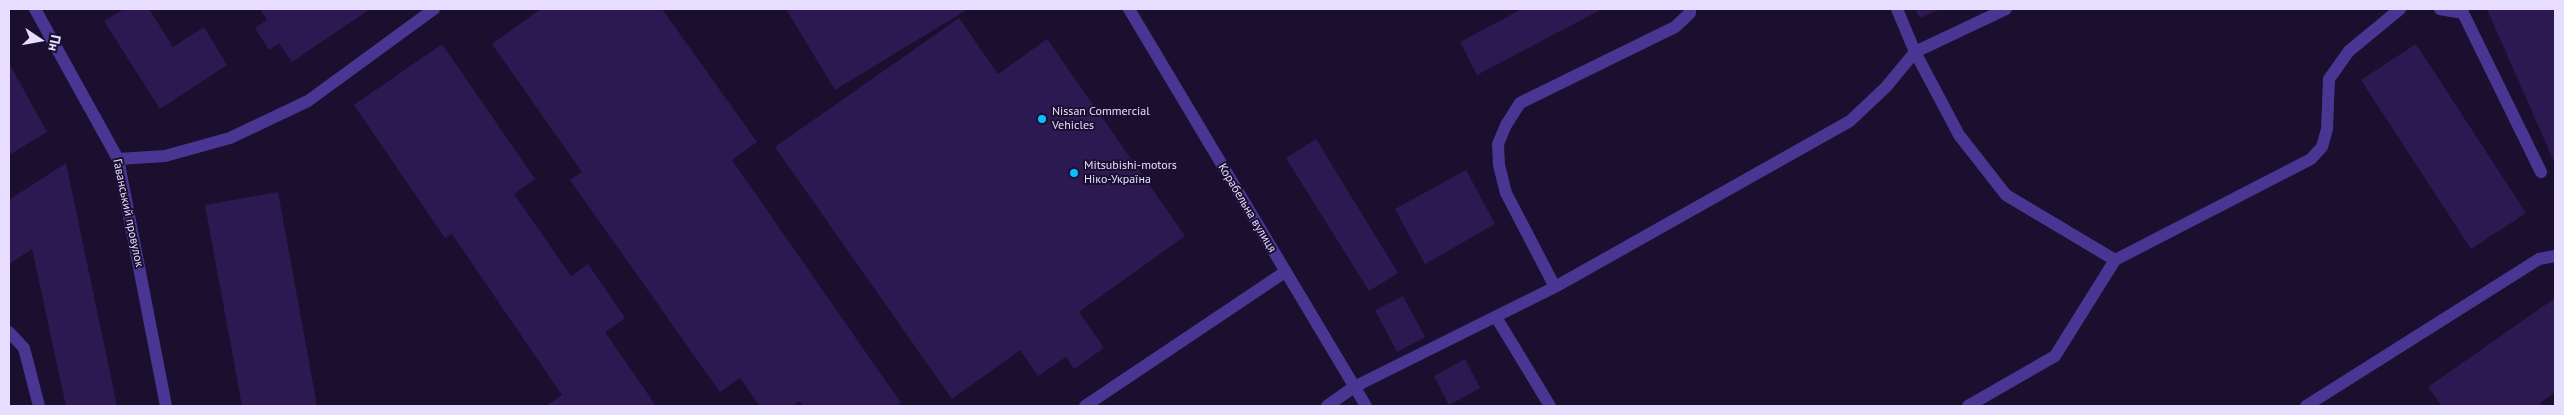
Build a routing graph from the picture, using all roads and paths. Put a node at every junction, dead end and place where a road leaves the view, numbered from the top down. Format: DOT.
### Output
graph roads {
  1 [pos="35,9"];
  2 [pos="434,9"];
  3 [pos="1129,9"];
  4 [pos="1690,9"];
  5 [pos="1896,9"];
  6 [pos="2006,9"];
  7 [pos="2400,9"];
  8 [pos="2440,9"];
  9 [pos="1915,52"];
  10 [pos="118,159"];
  11 [pos="2541,172"];
  12 [pos="2555,256"];
  13 [pos="2115,260"];
  14 [pos="1285,272"];
  15 [pos="1555,287"];
  16 [pos="1496,317"];
  17 [pos="9,332"];
  18 [pos="1354,387"];
  19 [pos="39,406"];
  20 [pos="166,406"];
  21 [pos="1085,406"];
  22 [pos="1326,406"];
  23 [pos="1366,406"];
  24 [pos="1550,406"];
  25 [pos="1968,406"];
  26 [pos="2306,406"];
  1 -- 10 [label="street, Гаванський провулок"];
  2 -- 10 [label="street"];
  3 -- 14 [label="street, Корабельна вулиця"];
  4 -- 15 [label="street"];
  5 -- 9 [label="street"];
  6 -- 9 [label="street"];
  7 -- 13 [label="street"];
  8 -- 11 [label="street"];
  9 -- 13 [label="street"];
  9 -- 15 [label="street"];
  10 -- 20 [label="street, Гаванський провулок"];
  12 -- 26 [label="street"];
  13 -- 25 [label="street"];
  14 -- 18 [label="street, Корабельна вулиця"];
  14 -- 21 [label="street"];
  15 -- 16 [label="street"];
  16 -- 18 [label="street"];
  16 -- 24 [label="street"];
  17 -- 19 [label="street"];
  18 -- 22 [label="street"];
  18 -- 23 [label="street, Корабельна вулиця"];
}
